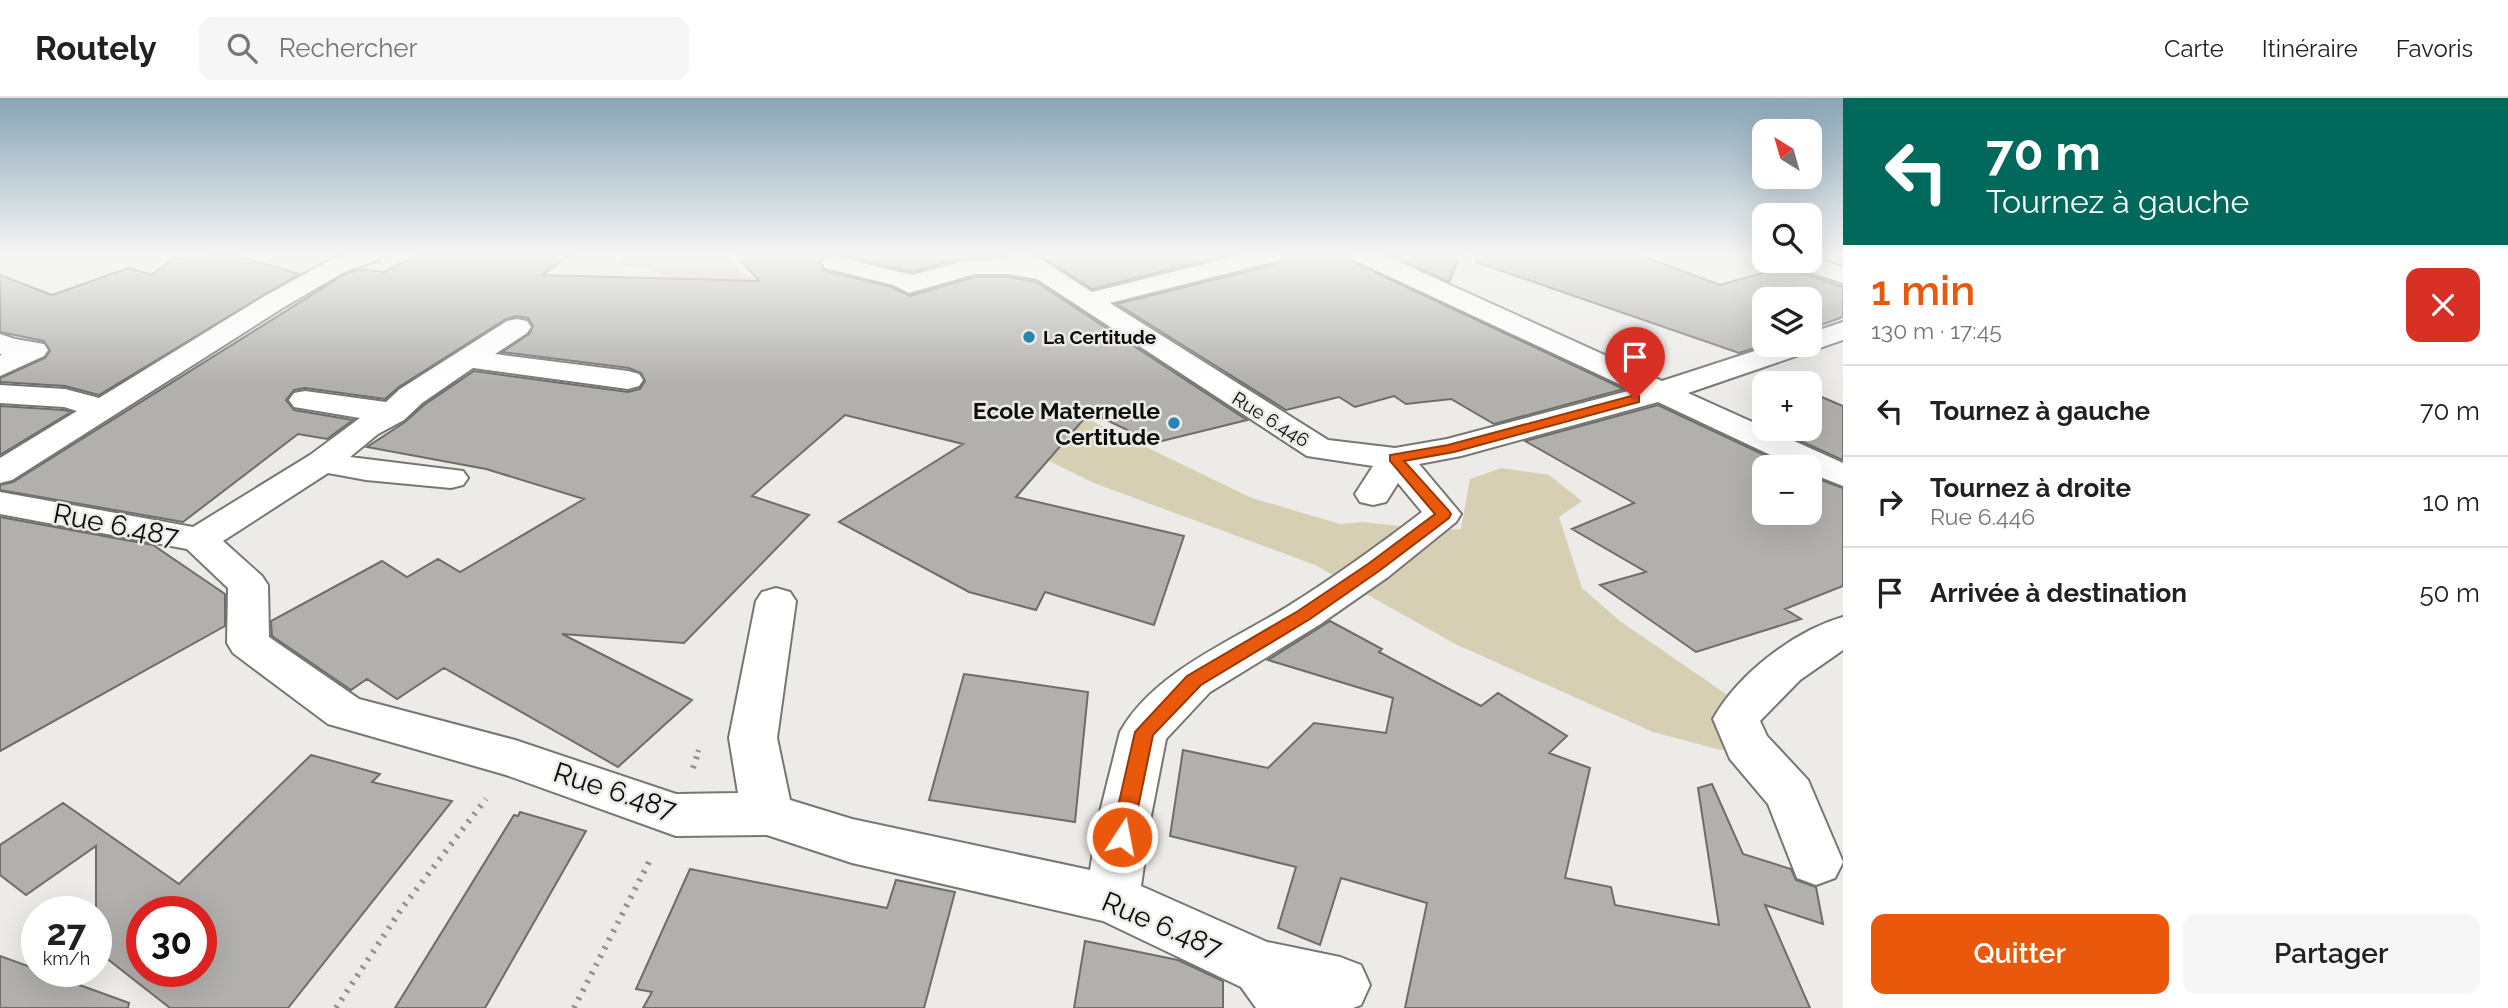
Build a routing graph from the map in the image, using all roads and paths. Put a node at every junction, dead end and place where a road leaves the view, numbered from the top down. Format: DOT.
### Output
graph roads {
  1 [pos="282,297"];
  2 [pos="1081,297"];
  3 [pos="1101,297"];
  4 [pos="1454,297"];
  5 [pos="1086,301"];
  6 [pos="517,327"];
  7 [pos="1843,330"];
  8 [pos="1822,338"];
  9 [pos="0,342"];
  10 [pos="1765,357"];
  11 [pos="468,359"];
  12 [pos="0,367"];
  13 [pos="628,380"];
  14 [pos="1661,392"];
  15 [pos="0,394"];
  16 [pos="305,400"];
  17 [pos="103,408"];
  18 [pos="393,413"];
  19 [pos="1319,449"];
  20 [pos="1395,458"];
  21 [pos="322,461"];
  22 [pos="0,473"];
  23 [pos="1843,476"];
  24 [pos="451,478"];
  25 [pos="1373,494"];
  26 [pos="0,503"];
  27 [pos="1443,514"];
  28 [pos="199,540"];
  29 [pos="776,601"];
  30 [pos="1843,631"];
  31 [pos="516,759"];
  32 [pos="767,814"];
  33 [pos="652,856"];
  34 [pos="1816,862"];
  35 [pos="1112,900"];
  36 [pos="1299,987"];
  37 [pos="336,1008"];
  38 [pos="574,1008"];
  1 -- 17 [label="street"];
  2 -- 5 [label="street, Rue 6.446"];
  3 -- 5 [label="street"];
  4 -- 14 [label="street"];
  5 -- 19 [label="street, Rue 6.446"];
  6 -- 11 [label="street"];
  7 -- 8 [label="street"];
  9 -- 12 [label="street"];
  10 -- 14 [label="street, Rue 6.446"];
  11 -- 13 [label="street"];
  11 -- 18 [label="street"];
  14 -- 20 [label="street, Rue 6.446"];
  14 -- 23 [label="street"];
  15 -- 17 [label="street"];
  16 -- 18 [label="street"];
  17 -- 22 [label="street"];
  18 -- 21 [label="street"];
  19 -- 20 [label="street, Rue 6.446"];
  19 -- 25 [label="street"];
  20 -- 25 [label="street"];
  20 -- 27 [label="street"];
  21 -- 24 [label="street"];
  21 -- 28 [label="street"];
  25 -- 27 [label="street"];
  26 -- 28 [label="street, Rue 6.487"];
  27 -- 35 [label="street"];
  28 -- 31 [label="street, Rue 6.487"];
  29 -- 32 [label="street"];
  30 -- 34 [label="street"];
  31 -- 32 [label="street, Rue 6.487"];
  31 -- 37 [label="path"];
  32 -- 35 [label="street, Rue 6.487"];
  33 -- 38 [label="path"];
  35 -- 36 [label="street, Rue 6.487"];
}
